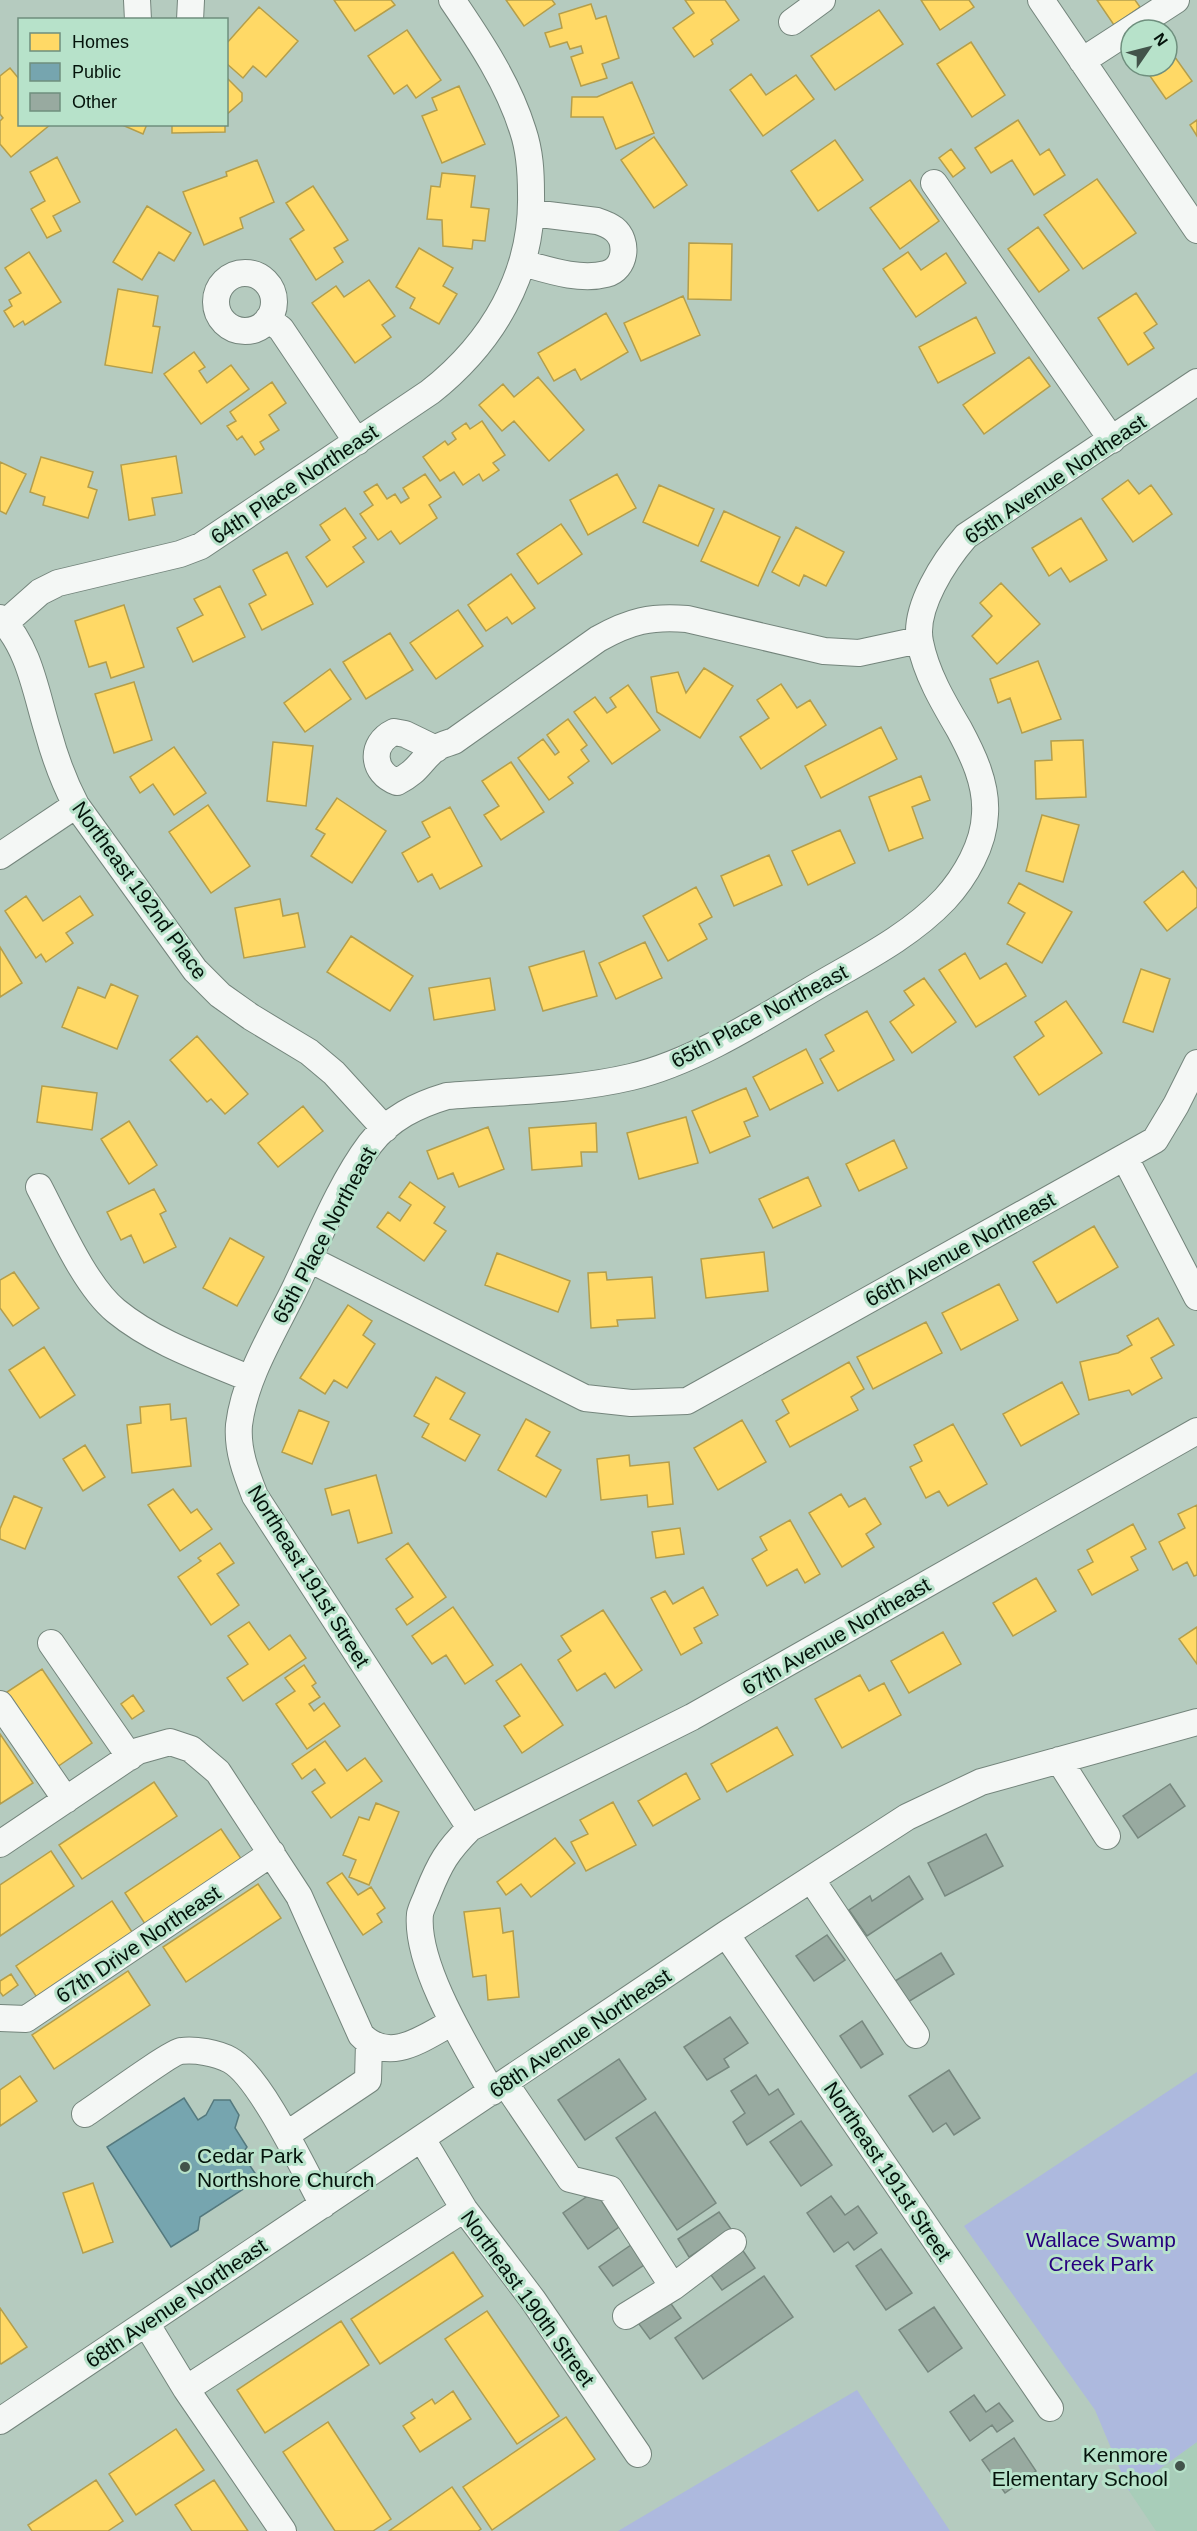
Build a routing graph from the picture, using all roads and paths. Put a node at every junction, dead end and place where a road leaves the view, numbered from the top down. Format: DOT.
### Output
graph roads {
  1 [pos="137,0"];
  2 [pos="191,0"];
  3 [pos="452,0"];
  4 [pos="822,0"];
  5 [pos="1041,0"];
  6 [pos="1176,0"];
  7 [pos="138,18"];
  8 [pos="190,18"];
  9 [pos="792,22"];
  10 [pos="1082,61"];
  11 [pos="934,183"];
  12 [pos="532,213"];
  13 [pos="1197,230"];
  14 [pos="523,263"];
  15 [pos="268,320"];
  16 [pos="1197,382"];
  17 [pos="1112,440"];
  18 [pos="357,441"];
  19 [pos="2,621"];
  20 [pos="919,640"];
  21 [pos="436,748"];
  22 [pos="76,806"];
  23 [pos="0,856"];
  24 [pos="1197,1063"];
  25 [pos="385,1129"];
  26 [pos="1125,1158"];
  27 [pos="39,1187"];
  28 [pos="309,1259"];
  29 [pos="1197,1297"];
  30 [pos="251,1380"];
  31 [pos="1197,1431"];
  32 [pos="51,1643"];
  33 [pos="0,1704"];
  34 [pos="1197,1722"];
  35 [pos="130,1757"];
  36 [pos="1059,1760"];
  37 [pos="66,1800"];
  38 [pos="470,1828"];
  39 [pos="1107,1836"];
  40 [pos="0,1844"];
  41 [pos="272,1853"];
  42 [pos="812,1879"];
  43 [pos="726,1934"];
  44 [pos="0,2018"];
  45 [pos="453,2022"];
  46 [pos="916,2035"];
  47 [pos="369,2043"];
  48 [pos="498,2088"];
  49 [pos="85,2114"];
  50 [pos="285,2135"];
  51 [pos="422,2139"];
  52 [pos="323,2205"];
  53 [pos="464,2209"];
  54 [pos="733,2242"];
  55 [pos="673,2287"];
  56 [pos="626,2316"];
  57 [pos="146,2323"];
  58 [pos="186,2389"];
  59 [pos="1050,2408"];
  60 [pos="0,2421"];
  61 [pos="638,2454"];
  62 [pos="283,2531"];
  1 -- 7 [label="street"];
  2 -- 8 [label="street"];
  3 -- 12 [label="street, 64th Place Northeast"];
  4 -- 9 [label="street"];
  5 -- 10 [label="street"];
  6 -- 10 [label="street"];
  10 -- 13 [label="street"];
  11 -- 17 [label="street"];
  12 -- 14 [label="street, 64th Place Northeast"];
  12 -- 14 [label="street"];
  14 -- 18 [label="street, 64th Place Northeast"];
  15 -- 18 [label="street"];
  16 -- 17 [label="street, 65th Avenue Northeast"];
  17 -- 20 [label="street, 65th Avenue Northeast"];
  18 -- 19 [label="street, 64th Place Northeast"];
  19 -- 22 [label="street, Northeast 192nd Place"];
  20 -- 21 [label="street"];
  20 -- 25 [label="street, 65th Place Northeast"];
  22 -- 23 [label="street"];
  22 -- 25 [label="street, Northeast 192nd Place"];
  24 -- 26 [label="street, 66th Avenue Northeast"];
  25 -- 28 [label="street, 65th Place Northeast"];
  26 -- 28 [label="street, 66th Avenue Northeast"];
  26 -- 29 [label="street"];
  27 -- 30 [label="street"];
  28 -- 30 [label="street, 65th Place Northeast"];
  30 -- 38 [label="street, Northeast 191st Street"];
  31 -- 38 [label="street, 67th Avenue Northeast"];
  32 -- 35 [label="street"];
  33 -- 37 [label="street"];
  34 -- 36 [label="street, 68th Avenue Northeast"];
  35 -- 37 [label="street"];
  35 -- 41 [label="street"];
  36 -- 39 [label="street"];
  36 -- 42 [label="street, 68th Avenue Northeast"];
  37 -- 40 [label="street"];
  38 -- 45 [label="street"];
  41 -- 44 [label="street, 67th Drive Northeast"];
  41 -- 47 [label="street"];
  42 -- 43 [label="street, 68th Avenue Northeast"];
  42 -- 46 [label="street"];
  43 -- 48 [label="street, 68th Avenue Northeast"];
  43 -- 59 [label="street, Northeast 191st Street"];
  45 -- 47 [label="street"];
  45 -- 48 [label="street"];
  47 -- 50 [label="street"];
  48 -- 51 [label="street, 68th Avenue Northeast"];
  48 -- 55 [label="street"];
  49 -- 50 [label="street"];
  50 -- 52 [label="street"];
  51 -- 52 [label="street, 68th Avenue Northeast"];
  51 -- 53 [label="street, Northeast 190th Street"];
  52 -- 57 [label="street, 68th Avenue Northeast"];
  53 -- 58 [label="street"];
  53 -- 61 [label="street, Northeast 190th Street"];
  54 -- 55 [label="street"];
  55 -- 56 [label="street"];
  57 -- 58 [label="street"];
  57 -- 60 [label="street, 68th Avenue Northeast"];
  58 -- 62 [label="street"];
}
